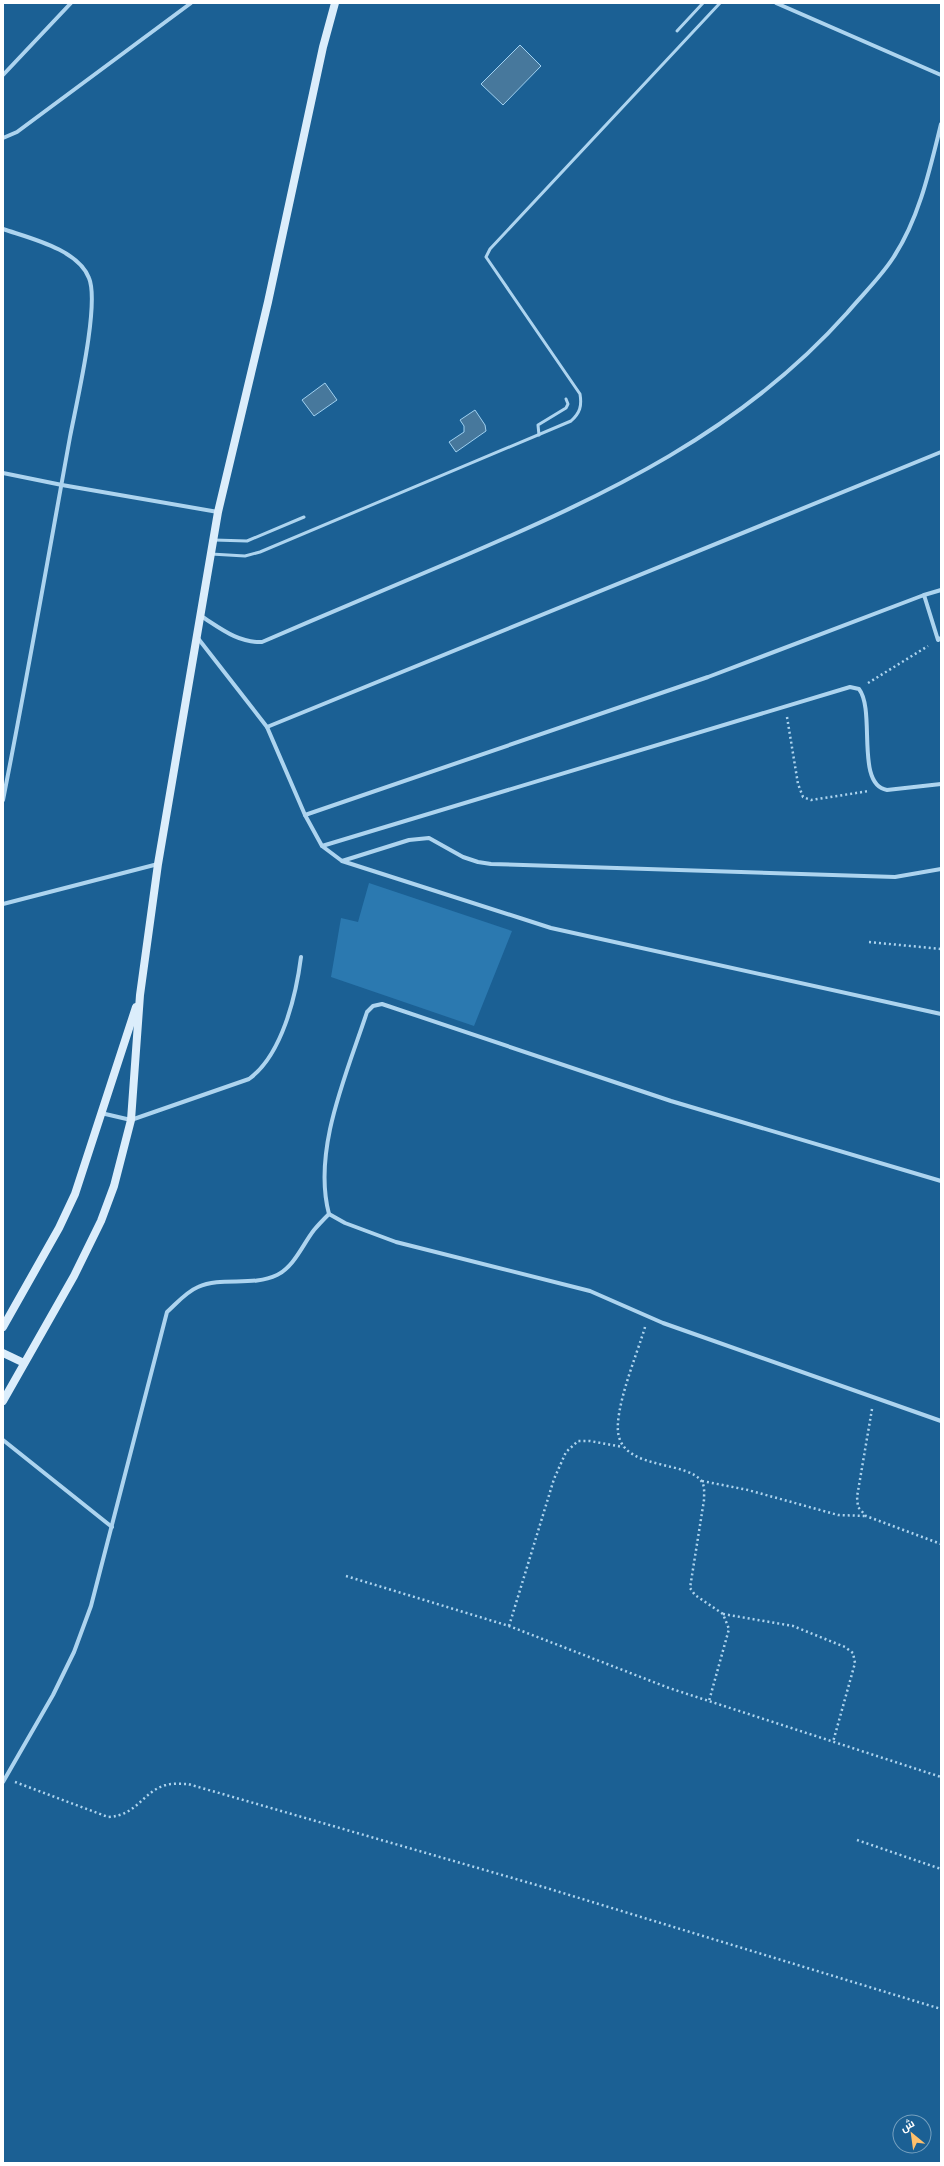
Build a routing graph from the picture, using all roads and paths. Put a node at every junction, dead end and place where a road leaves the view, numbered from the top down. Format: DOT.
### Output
graph roads {
  1 [pos="71,3"];
  2 [pos="191,3"];
  3 [pos="335,3"];
  4 [pos="703,3"];
  5 [pos="720,3"];
  6 [pos="776,3"];
  7 [pos="678,31"];
  8 [pos="3,75"];
  9 [pos="941,75"];
  10 [pos="941,124"];
  11 [pos="3,138"];
  12 [pos="3,229"];
  13 [pos="566,399"];
  14 [pos="539,435"];
  15 [pos="941,452"];
  16 [pos="3,473"];
  17 [pos="62,485"];
  18 [pos="218,512"];
  19 [pos="304,517"];
  20 [pos="214,540"];
  21 [pos="211,554"];
  22 [pos="941,590"];
  23 [pos="924,595"];
  24 [pos="201,616"];
  25 [pos="197,636"];
  26 [pos="940,639"];
  27 [pos="859,689"];
  28 [pos="785,705"];
  29 [pos="267,728"];
  30 [pos="941,784"];
  31 [pos="881,790"];
  32 [pos="3,800"];
  33 [pos="305,814"];
  34 [pos="322,846"];
  35 [pos="342,861"];
  36 [pos="158,864"];
  37 [pos="941,870"];
  38 [pos="3,904"];
  39 [pos="869,942"];
  40 [pos="941,949"];
  41 [pos="301,957"];
  42 [pos="140,995"];
  43 [pos="941,1014"];
  44 [pos="101,1113"];
  45 [pos="131,1120"];
  46 [pos="941,1181"];
  47 [pos="330,1214"];
  48 [pos="649,1317"];
  49 [pos="3,1327"];
  50 [pos="3,1353"];
  51 [pos="24,1363"];
  52 [pos="874,1398"];
  53 [pos="3,1401"];
  54 [pos="941,1421"];
  55 [pos="3,1440"];
  56 [pos="623,1447"];
  57 [pos="702,1481"];
  58 [pos="866,1516"];
  59 [pos="112,1527"];
  60 [pos="941,1544"];
  61 [pos="346,1576"];
  62 [pos="723,1614"];
  63 [pos="509,1626"];
  64 [pos="709,1701"];
  65 [pos="833,1742"];
  66 [pos="941,1777"];
  67 [pos="4,1780"];
  68 [pos="857,1840"];
  69 [pos="941,1869"];
  70 [pos="941,2009"];
  1 -- 8 [label="street"];
  2 -- 11 [label="street"];
  3 -- 18 [label="street"];
  4 -- 7 [label="lane"];
  5 -- 14 [label="lane"];
  6 -- 9 [label="street"];
  10 -- 24 [label="street"];
  12 -- 17 [label="street"];
  13 -- 14 [label="lane"];
  14 -- 21 [label="lane"];
  15 -- 29 [label="street"];
  16 -- 17 [label="street"];
  17 -- 18 [label="street"];
  17 -- 32 [label="street"];
  18 -- 20 [label="street"];
  19 -- 20 [label="lane"];
  20 -- 21 [label="street"];
  21 -- 24 [label="street"];
  22 -- 23 [label="street"];
  23 -- 26 [label="street"];
  23 -- 33 [label="street"];
  24 -- 25 [label="street"];
  25 -- 29 [label="street"];
  25 -- 36 [label="street"];
  26 -- 27 [label="path"];
  27 -- 28 [label="street"];
  27 -- 31 [label="street"];
  28 -- 31 [label="path"];
  28 -- 34 [label="street"];
  29 -- 33 [label="street"];
  30 -- 31 [label="street"];
  33 -- 34 [label="street"];
  34 -- 35 [label="street"];
  35 -- 37 [label="street"];
  35 -- 43 [label="street"];
  36 -- 38 [label="street"];
  36 -- 42 [label="street"];
  39 -- 40 [label="path"];
  41 -- 45 [label="street"];
  42 -- 44 [label="street"];
  42 -- 45 [label="street"];
  44 -- 45 [label="street"];
  44 -- 49 [label="street"];
  45 -- 51 [label="street"];
  46 -- 47 [label="street"];
  47 -- 48 [label="street"];
  47 -- 59 [label="street"];
  48 -- 52 [label="street"];
  48 -- 56 [label="path"];
  50 -- 51 [label="street"];
  51 -- 53 [label="street"];
  52 -- 54 [label="street"];
  52 -- 58 [label="path"];
  55 -- 59 [label="street"];
  56 -- 57 [label="path"];
  56 -- 63 [label="path"];
  57 -- 58 [label="path"];
  57 -- 62 [label="path"];
  58 -- 60 [label="path"];
  59 -- 67 [label="street"];
  61 -- 63 [label="path"];
  62 -- 64 [label="path"];
  62 -- 65 [label="path"];
  63 -- 64 [label="path"];
  64 -- 65 [label="path"];
  65 -- 66 [label="path"];
  67 -- 70 [label="path"];
  68 -- 69 [label="path"];
}
